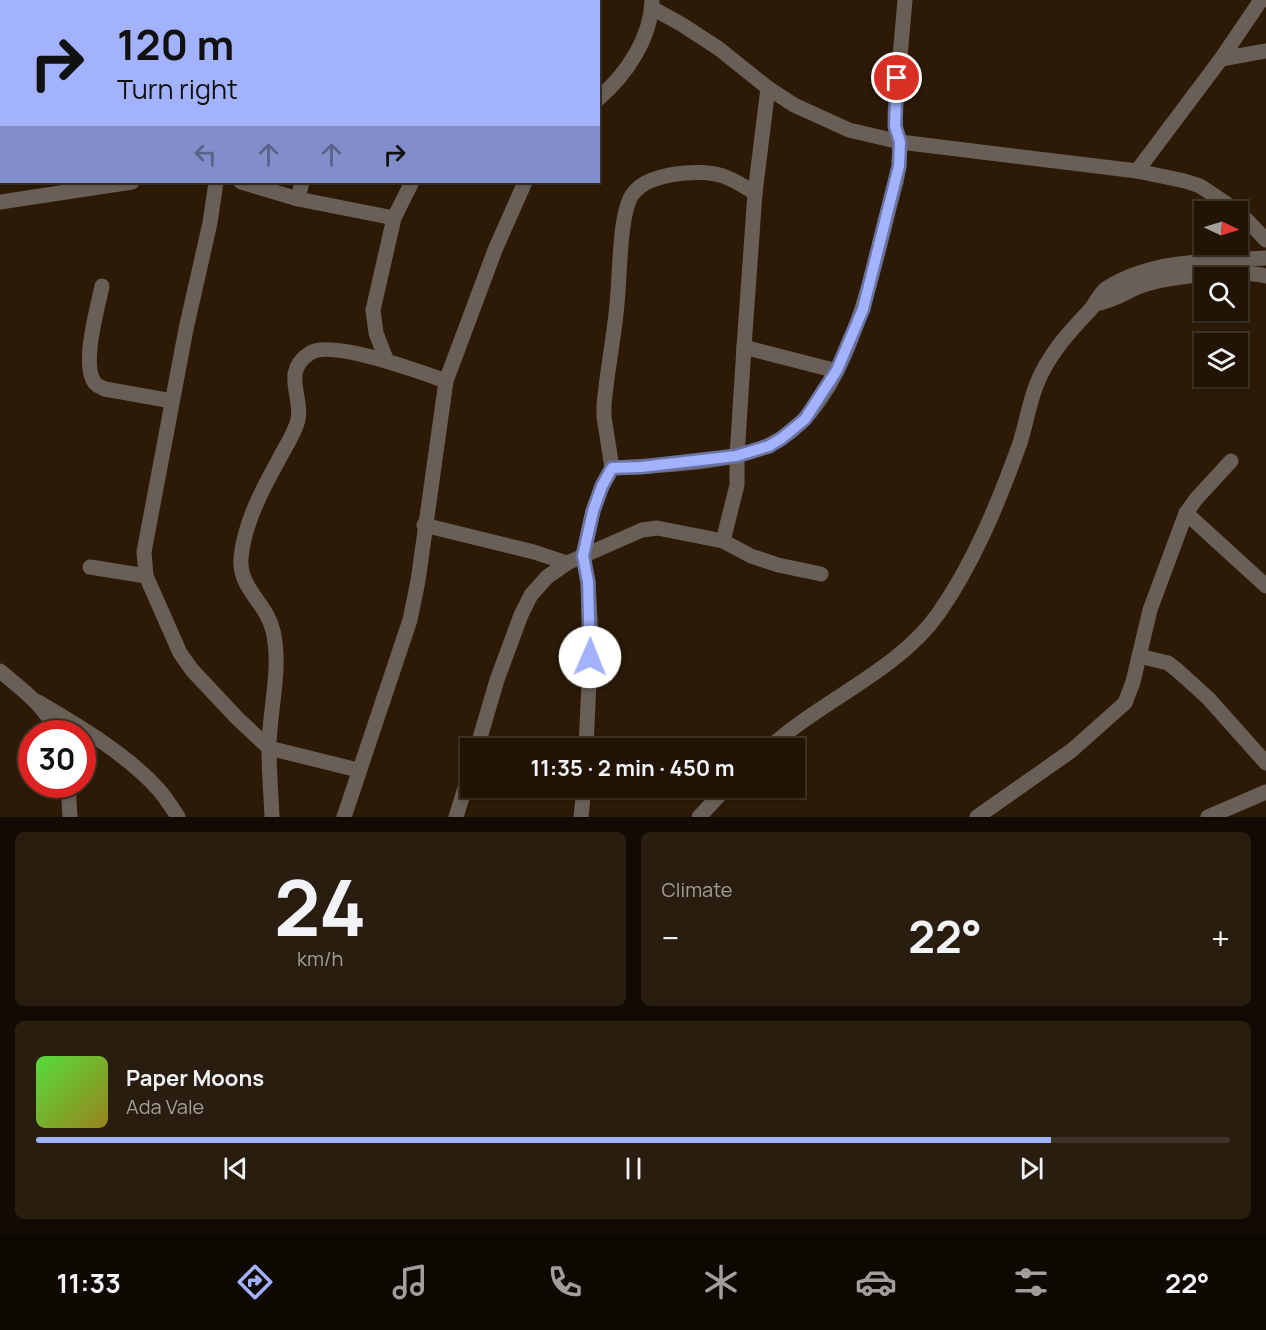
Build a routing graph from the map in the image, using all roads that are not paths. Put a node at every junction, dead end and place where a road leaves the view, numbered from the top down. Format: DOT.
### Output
graph roads {
  1 [pos="905,0"];
  2 [pos="1261,0"];
  3 [pos="652,4"];
  4 [pos="1266,51"];
  5 [pos="1221,58"];
  6 [pos="768,88"];
  7 [pos="600,97"];
  8 [pos="900,142"];
  9 [pos="1137,171"];
  10 [pos="125,183"];
  11 [pos="216,183"];
  12 [pos="244,183"];
  13 [pos="302,183"];
  14 [pos="412,183"];
  15 [pos="525,183"];
  16 [pos="756,193"];
  17 [pos="298,199"];
  18 [pos="0,202"];
  19 [pos="394,218"];
  20 [pos="1266,240"];
  21 [pos="1266,258"];
  22 [pos="1266,276"];
  23 [pos="102,286"];
  24 [pos="1095,304"];
  25 [pos="744,347"];
  26 [pos="386,360"];
  27 [pos="837,370"];
  28 [pos="446,381"];
  29 [pos="172,401"];
  30 [pos="736,456"];
  31 [pos="1231,461"];
  32 [pos="612,468"];
  33 [pos="1186,513"];
  34 [pos="424,525"];
  35 [pos="723,541"];
  36 [pos="583,556"];
  37 [pos="567,563"];
  38 [pos="90,567"];
  39 [pos="821,574"];
  40 [pos="146,576"];
  41 [pos="1266,586"];
  42 [pos="1139,656"];
  43 [pos="0,671"];
  44 [pos="38,702"];
  45 [pos="49,720"];
  46 [pos="480,738"];
  47 [pos="586,738"];
  48 [pos="782,738"];
  49 [pos="269,748"];
  50 [pos="1266,763"];
  51 [pos="358,770"];
  52 [pos="1266,792"];
  53 [pos="69,798"];
  54 [pos="462,798"];
  55 [pos="583,798"];
  56 [pos="717,798"];
  57 [pos="70,817"];
  58 [pos="178,817"];
  59 [pos="272,817"];
  60 [pos="344,817"];
  61 [pos="456,817"];
  62 [pos="581,817"];
  63 [pos="699,817"];
  64 [pos="977,817"];
  65 [pos="1208,817"];
  1 -- 8 [label="street"];
  2 -- 5 [label="street"];
  3 -- 6 [label="street"];
  3 -- 7 [label="street"];
  4 -- 5 [label="street"];
  5 -- 9 [label="street"];
  6 -- 8 [label="street"];
  6 -- 16 [label="street"];
  8 -- 9 [label="street"];
  8 -- 27 [label="street"];
  9 -- 20 [label="street"];
  10 -- 18 [label="street"];
  11 -- 29 [label="street"];
  12 -- 17 [label="street"];
  13 -- 17 [label="street"];
  14 -- 19 [label="street"];
  15 -- 28 [label="street"];
  16 -- 25 [label="street"];
  16 -- 32 [label="street"];
  17 -- 19 [label="street"];
  19 -- 26 [label="street"];
  21 -- 24 [label="street"];
  22 -- 24 [label="street"];
  23 -- 29 [label="street"];
  24 -- 48 [label="street"];
  25 -- 27 [label="street"];
  25 -- 30 [label="street"];
  26 -- 28 [label="street"];
  26 -- 49 [label="street"];
  27 -- 30 [label="street"];
  28 -- 34 [label="street"];
  29 -- 40 [label="street"];
  30 -- 32 [label="street"];
  30 -- 35 [label="street"];
  31 -- 33 [label="street"];
  32 -- 36 [label="street"];
  33 -- 41 [label="street"];
  33 -- 42 [label="street"];
  34 -- 37 [label="street"];
  34 -- 51 [label="street"];
  35 -- 36 [label="street"];
  35 -- 39 [label="street"];
  36 -- 37 [label="street"];
  36 -- 47 [label="street"];
  37 -- 46 [label="street"];
  38 -- 40 [label="street"];
  40 -- 49 [label="street"];
  42 -- 50 [label="street"];
  42 -- 64 [label="street"];
  43 -- 44 [label="street"];
  44 -- 45 [label="street"];
  44 -- 58 [label="street"];
  49 -- 51 [label="street"];
  49 -- 59 [label="street"];
  51 -- 60 [label="street"];
  52 -- 65 [label="street"];
  53 -- 57 [label="street"];
  54 -- 61 [label="street"];
  55 -- 62 [label="street"];
  56 -- 63 [label="street"];
}
